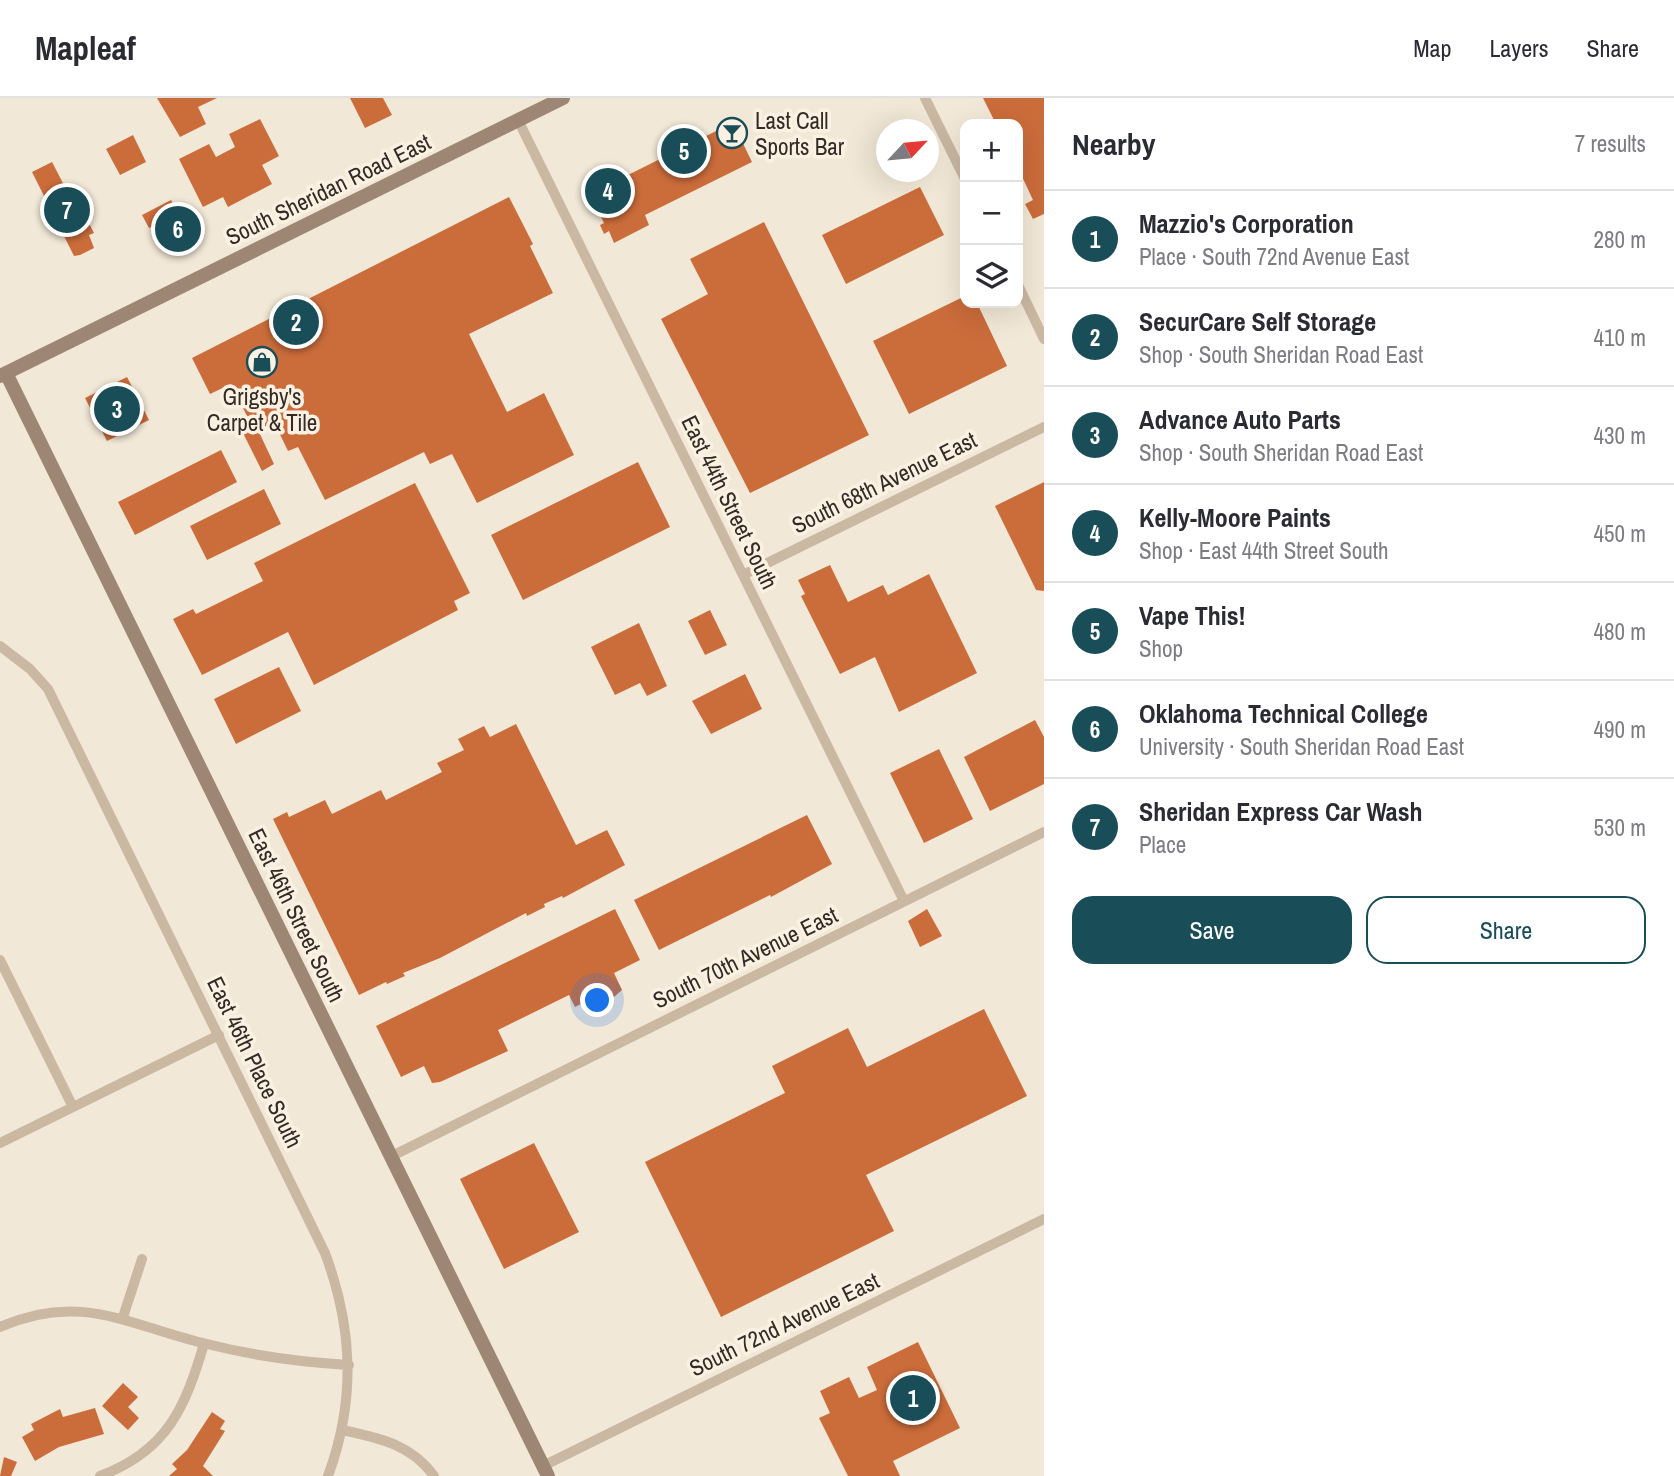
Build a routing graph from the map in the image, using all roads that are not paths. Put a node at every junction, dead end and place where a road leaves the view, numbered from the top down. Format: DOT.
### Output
graph roads {
  1 [pos="563,98"];
  2 [pos="925,98"];
  3 [pos="519,120"];
  4 [pos="960,169"];
  5 [pos="1023,295"];
  6 [pos="1044,339"];
  7 [pos="3,375"];
  8 [pos="1044,427"];
  9 [pos="743,575"];
  10 [pos="0,646"];
  11 [pos="1044,832"];
  12 [pos="904,901"];
  13 [pos="0,960"];
  14 [pos="219,1035"];
  15 [pos="73,1107"];
  16 [pos="0,1143"];
  17 [pos="390,1157"];
  18 [pos="1044,1219"];
  19 [pos="142,1259"];
  20 [pos="123,1317"];
  21 [pos="0,1327"];
  22 [pos="204,1344"];
  23 [pos="349,1365"];
  24 [pos="342,1430"];
  25 [pos="545,1471"];
  26 [pos="100,1476"];
  27 [pos="328,1476"];
  28 [pos="435,1476"];
  1 -- 3 [label="street, South Sheridan Road East"];
  2 -- 4 [label="street"];
  3 -- 7 [label="street, South Sheridan Road East"];
  3 -- 9 [label="street, East 44th Street South"];
  5 -- 6 [label="street"];
  7 -- 17 [label="street, East 46th Street South"];
  8 -- 9 [label="street, South 68th Avenue East"];
  9 -- 12 [label="street, East 44th Street South"];
  10 -- 14 [label="street, East 46th Place South"];
  11 -- 12 [label="street, South 70th Avenue East"];
  12 -- 17 [label="street, South 70th Avenue East"];
  13 -- 15 [label="street"];
  14 -- 15 [label="street"];
  14 -- 23 [label="street, East 46th Place South"];
  15 -- 16 [label="street"];
  17 -- 25 [label="street, East 46th Street South"];
  18 -- 25 [label="street, South 72nd Avenue East"];
  19 -- 20 [label="street"];
  20 -- 21 [label="street"];
  20 -- 22 [label="street"];
  22 -- 23 [label="street"];
  22 -- 26 [label="street"];
  23 -- 24 [label="street, East 46th Place South"];
  24 -- 27 [label="street"];
  24 -- 28 [label="street"];
}
